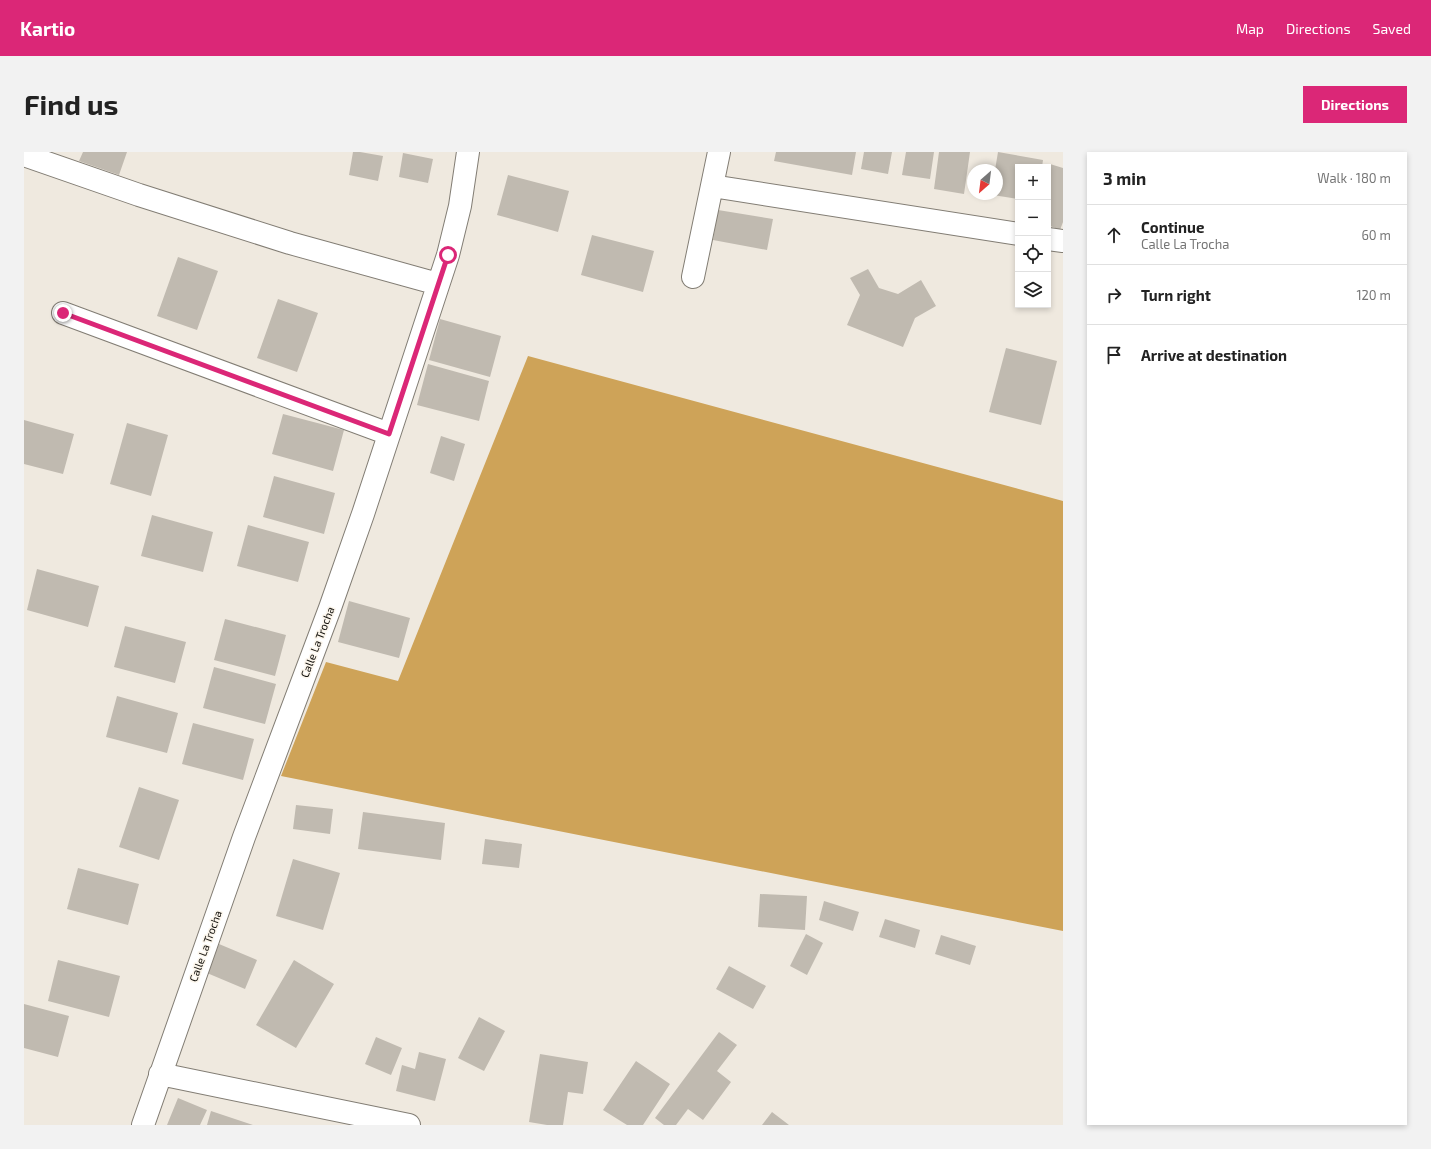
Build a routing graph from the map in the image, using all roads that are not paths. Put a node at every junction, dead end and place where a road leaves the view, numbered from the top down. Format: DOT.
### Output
graph roads {
  1 [pos="468,152"];
  2 [pos="719,152"];
  3 [pos="24,155"];
  4 [pos="712,186"];
  5 [pos="1015,234"];
  6 [pos="1051,239"];
  7 [pos="1063,241"];
  8 [pos="693,277"];
  9 [pos="438,284"];
  10 [pos="63,313"];
  11 [pos="389,434"];
  12 [pos="160,1074"];
  13 [pos="143,1125"];
  14 [pos="409,1125"];
  1 -- 9 [label="street, Calle La Trocha"];
  2 -- 4 [label="street"];
  3 -- 9 [label="street"];
  4 -- 5 [label="street"];
  4 -- 8 [label="street"];
  6 -- 7 [label="street"];
  9 -- 11 [label="street, Calle La Trocha"];
  10 -- 11 [label="street"];
  11 -- 12 [label="street, Calle La Trocha"];
  12 -- 13 [label="street, Calle La Trocha"];
  12 -- 14 [label="street"];
}
